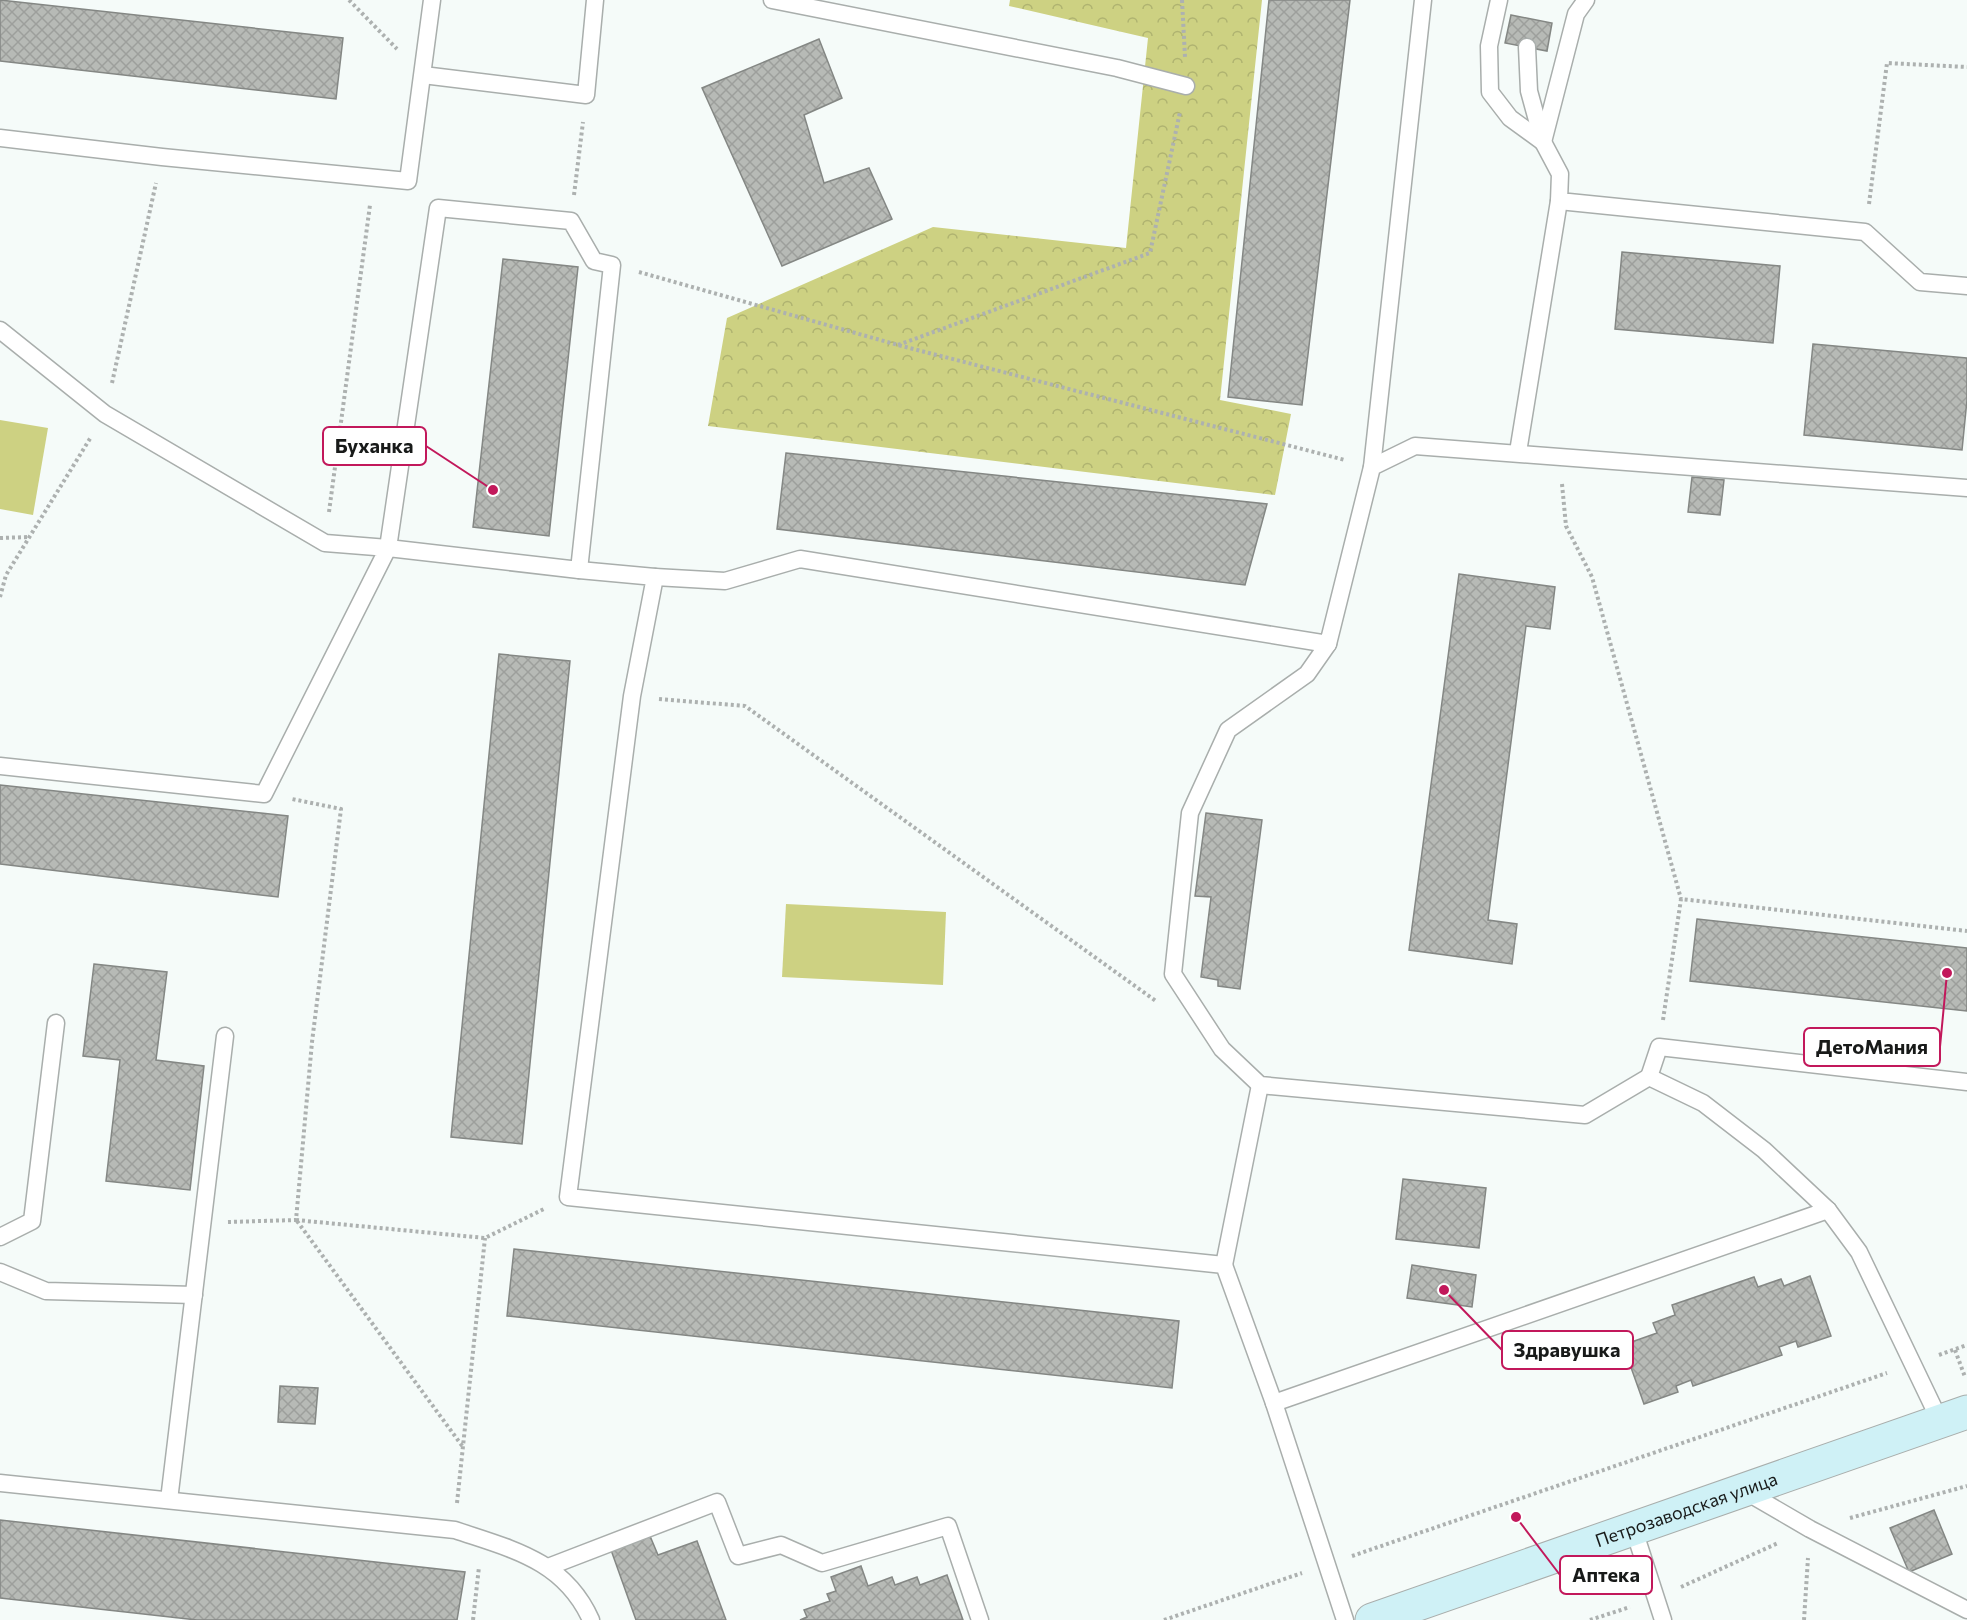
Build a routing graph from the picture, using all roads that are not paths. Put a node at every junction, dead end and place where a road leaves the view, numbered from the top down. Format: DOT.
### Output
graph roads {
  1 [pos="432,0"];
  2 [pos="595,0"];
  3 [pos="772,0"];
  4 [pos="1423,0"];
  5 [pos="1499,0"];
  6 [pos="1586,0"];
  7 [pos="1527,47"];
  8 [pos="423,75"];
  9 [pos="1186,86"];
  10 [pos="0,138"];
  11 [pos="1543,142"];
  12 [pos="1558,201"];
  13 [pos="1967,286"];
  14 [pos="0,330"];
  15 [pos="1518,452"];
  16 [pos="1372,467"];
  17 [pos="1967,488"];
  18 [pos="388,548"];
  19 [pos="579,570"];
  20 [pos="656,578"];
  21 [pos="1328,644"];
  22 [pos="0,766"];
  23 [pos="56,1023"];
  24 [pos="225,1036"];
  25 [pos="1649,1077"];
  26 [pos="1967,1082"];
  27 [pos="1260,1085"];
  28 [pos="1828,1210"];
  29 [pos="0,1237"];
  30 [pos="1224,1265"];
  31 [pos="0,1272"];
  32 [pos="194,1295"];
  33 [pos="1274,1403"];
  34 [pos="1953,1417"];
  35 [pos="0,1483"];
  36 [pos="1743,1490"];
  37 [pos="169,1500"];
  38 [pos="1633,1527"];
  39 [pos="548,1567"];
  40 [pos="1967,1610"];
  41 [pos="591,1620"];
  42 [pos="980,1620"];
  43 [pos="1345,1620"];
  44 [pos="1371,1620"];
  45 [pos="1663,1620"];
  1 -- 8 [label="lane"];
  2 -- 8 [label="lane"];
  3 -- 9 [label="lane"];
  4 -- 16 [label="lane"];
  5 -- 11 [label="lane"];
  6 -- 11 [label="lane"];
  7 -- 11 [label="lane"];
  8 -- 10 [label="lane"];
  11 -- 12 [label="lane"];
  12 -- 13 [label="lane"];
  12 -- 15 [label="lane"];
  14 -- 18 [label="lane"];
  15 -- 16 [label="lane"];
  15 -- 17 [label="lane"];
  16 -- 21 [label="lane"];
  18 -- 19 [label="lane"];
  18 -- 19 [label="lane"];
  18 -- 22 [label="lane"];
  19 -- 20 [label="lane"];
  20 -- 21 [label="lane"];
  20 -- 30 [label="lane"];
  21 -- 27 [label="lane"];
  23 -- 29 [label="lane"];
  24 -- 32 [label="lane"];
  25 -- 26 [label="lane"];
  25 -- 27 [label="lane"];
  25 -- 28 [label="lane"];
  27 -- 30 [label="lane"];
  28 -- 33 [label="lane"];
  28 -- 34 [label="lane"];
  30 -- 33 [label="lane"];
  31 -- 32 [label="lane"];
  32 -- 37 [label="lane"];
  33 -- 43 [label="lane"];
  34 -- 36 [label="main road, Петрозаводская улица"];
  35 -- 37 [label="lane"];
  36 -- 38 [label="main road, Петрозаводская улица"];
  36 -- 40 [label="lane"];
  37 -- 39 [label="lane"];
  38 -- 44 [label="main road, Петрозаводская улица"];
  38 -- 45 [label="lane"];
  39 -- 41 [label="lane"];
  39 -- 42 [label="lane"];
}
